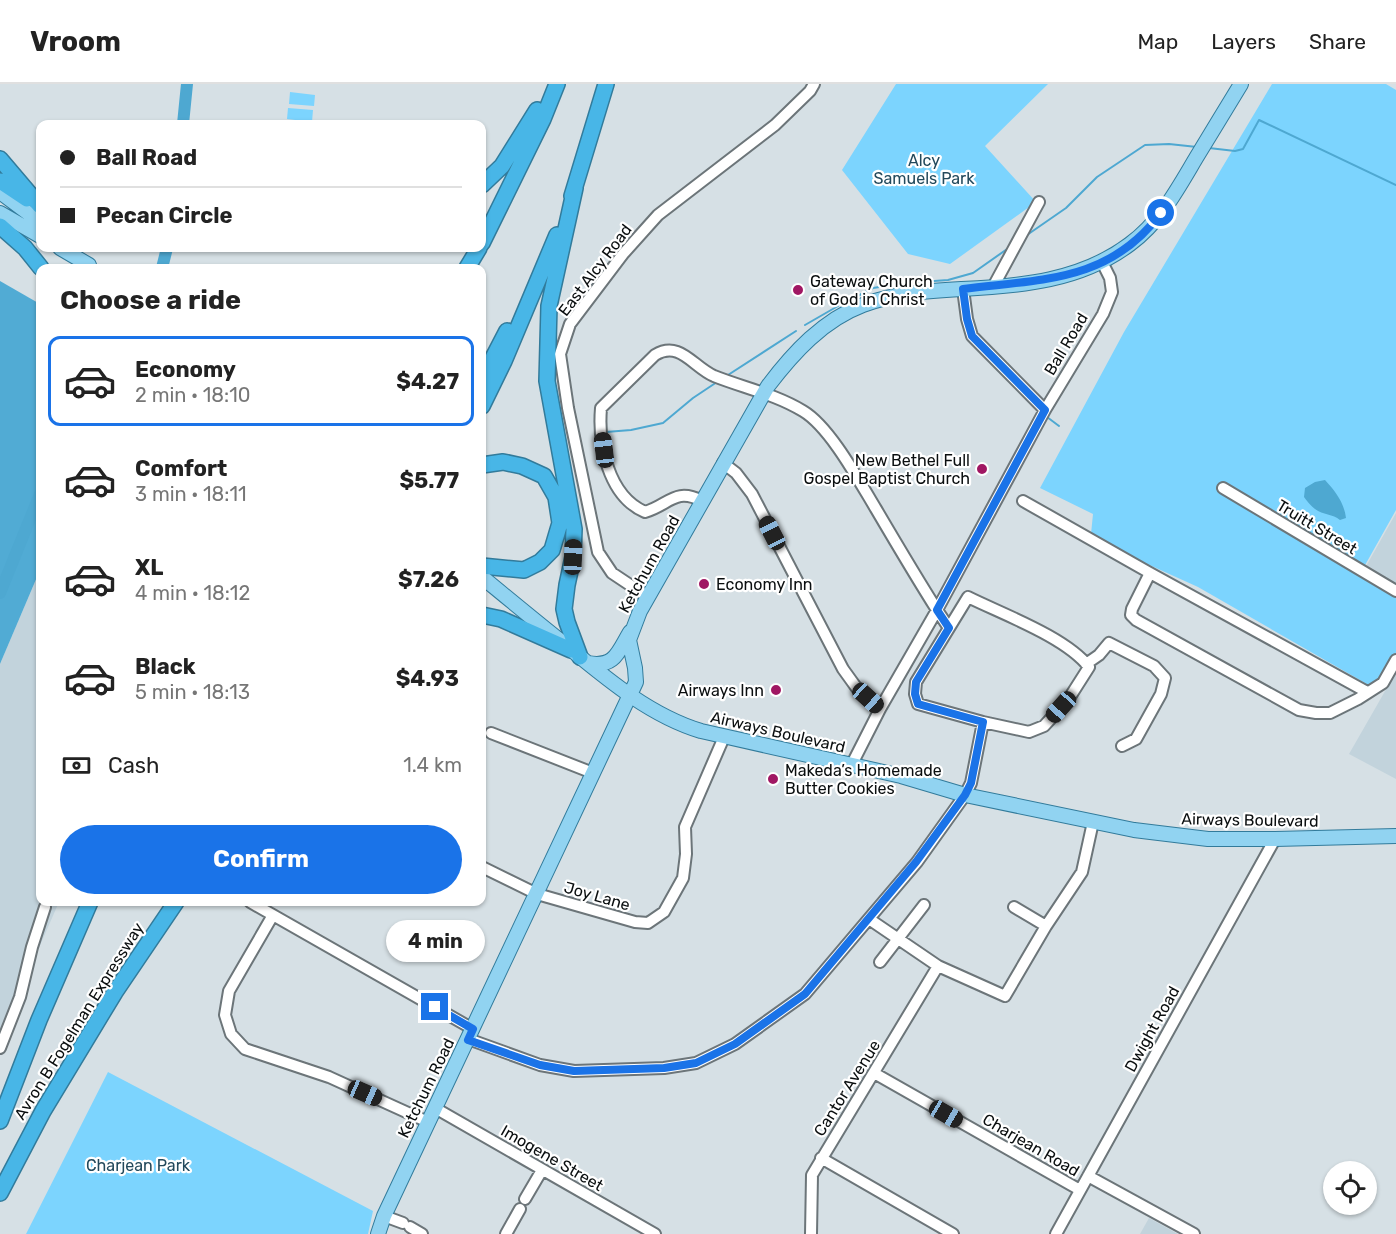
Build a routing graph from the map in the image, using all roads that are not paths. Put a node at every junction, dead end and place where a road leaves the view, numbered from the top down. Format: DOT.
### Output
graph roads {
  1 [pos="552,84"];
  2 [pos="557,84"];
  3 [pos="606,84"];
  4 [pos="814,84"];
  5 [pos="1240,84"];
  6 [pos="0,159"];
  7 [pos="0,181"];
  8 [pos="486,181"];
  9 [pos="575,188"];
  10 [pos="0,192"];
  11 [pos="0,199"];
  12 [pos="36,201"];
  13 [pos="1039,202"];
  14 [pos="36,204"];
  15 [pos="0,213"];
  16 [pos="36,219"];
  17 [pos="36,220"];
  18 [pos="0,226"];
  19 [pos="0,234"];
  20 [pos="36,234"];
  21 [pos="486,235"];
  22 [pos="24,248"];
  23 [pos="67,252"];
  24 [pos="76,252"];
  25 [pos="1102,262"];
  26 [pos="38,264"];
  27 [pos="86,264"];
  28 [pos="88,264"];
  29 [pos="542,270"];
  30 [pos="993,287"];
  31 [pos="963,289"];
  32 [pos="486,371"];
  33 [pos="764,392"];
  34 [pos="486,398"];
  35 [pos="1043,413"];
  36 [pos="723,463"];
  37 [pos="486,464"];
  38 [pos="1223,488"];
  39 [pos="702,501"];
  40 [pos="1023,501"];
  41 [pos="486,566"];
  42 [pos="1150,573"];
  43 [pos="486,580"];
  44 [pos="1396,591"];
  45 [pos="648,597"];
  46 [pos="937,610"];
  47 [pos="486,616"];
  48 [pos="632,627"];
  49 [pos="949,628"];
  50 [pos="579,656"];
  51 [pos="1396,660"];
  52 [pos="1086,664"];
  53 [pos="1367,692"];
  54 [pos="630,694"];
  55 [pos="880,709"];
  56 [pos="983,722"];
  57 [pos="491,733"];
  58 [pos="724,737"];
  59 [pos="1122,746"];
  60 [pos="851,766"];
  61 [pos="593,773"];
  62 [pos="965,795"];
  63 [pos="1093,822"];
  64 [pos="1396,836"];
  65 [pos="1275,839"];
  66 [pos="486,869"];
  67 [pos="537,894"];
  68 [pos="924,905"];
  69 [pos="88,906"];
  70 [pos="173,906"];
  71 [pos="257,906"];
  72 [pos="45,907"];
  73 [pos="1014,907"];
  74 [pos="273,915"];
  75 [pos="869,919"];
  76 [pos="1046,926"];
  77 [pos="897,939"];
  78 [pos="880,962"];
  79 [pos="938,966"];
  80 [pos="471,1034"];
  81 [pos="0,1048"];
  82 [pos="874,1073"];
  83 [pos="435,1108"];
  84 [pos="0,1121"];
  85 [pos="428,1122"];
  86 [pos="821,1158"];
  87 [pos="542,1170"];
  88 [pos="1088,1176"];
  89 [pos="1080,1190"];
  90 [pos="0,1193"];
  91 [pos="384,1216"];
  92 [pos="948,1233"];
  93 [pos="378,1234"];
  94 [pos="422,1234"];
  95 [pos="506,1234"];
  96 [pos="655,1234"];
  97 [pos="811,1234"];
  98 [pos="1056,1234"];
  99 [pos="1194,1234"];
  1 -- 8 [label="highway"];
  2 -- 21 [label="highway"];
  3 -- 9 [label="highway"];
  4 -- 45 [label="street, East Alcy Road"];
  5 -- 25 [label="main road"];
  6 -- 12 [label="highway"];
  7 -- 14 [label="highway"];
  9 -- 29 [label="highway"];
  9 -- 50 [label="highway"];
  10 -- 16 [label="main road"];
  11 -- 17 [label="main road"];
  13 -- 30 [label="street"];
  15 -- 20 [label="main road"];
  18 -- 22 [label="highway"];
  19 -- 22 [label="highway"];
  22 -- 26 [label="highway"];
  23 -- 27 [label="main road"];
  24 -- 28 [label="main road"];
  25 -- 30 [label="main road, Ketchum Road"];
  25 -- 35 [label="street, Ball Road"];
  29 -- 32 [label="highway"];
  29 -- 34 [label="highway"];
  30 -- 31 [label="main road, Ketchum Road"];
  31 -- 33 [label="main road, Ketchum Road"];
  31 -- 35 [label="street"];
  33 -- 36 [label="main road, Ketchum Road"];
  33 -- 39 [label="street"];
  33 -- 46 [label="street"];
  35 -- 46 [label="street, Ball Road"];
  36 -- 39 [label="main road, Ketchum Road"];
  36 -- 55 [label="street"];
  37 -- 41 [label="highway"];
  38 -- 44 [label="street, Truitt Street"];
  39 -- 45 [label="main road, Ketchum Road"];
  40 -- 42 [label="street"];
  42 -- 53 [label="street"];
  42 -- 53 [label="street"];
  43 -- 50 [label="main road, Airways Boulevard"];
  45 -- 48 [label="main road, Ketchum Road"];
  46 -- 49 [label="street"];
  46 -- 55 [label="street, Ball Road"];
  47 -- 50 [label="highway"];
  48 -- 50 [label="main road"];
  48 -- 54 [label="main road, Ketchum Road"];
  49 -- 52 [label="street"];
  49 -- 56 [label="street"];
  50 -- 54 [label="main road, Airways Boulevard"];
  51 -- 53 [label="street"];
  52 -- 56 [label="street"];
  52 -- 59 [label="street"];
  54 -- 58 [label="main road, Airways Boulevard"];
  54 -- 61 [label="main road, Ketchum Road"];
  55 -- 60 [label="street, Ball Road"];
  56 -- 62 [label="street"];
  57 -- 61 [label="street"];
  58 -- 60 [label="main road, Airways Boulevard"];
  58 -- 67 [label="street, Joy Lane"];
  60 -- 62 [label="main road, Airways Boulevard"];
  61 -- 67 [label="main road, Ketchum Road"];
  62 -- 63 [label="main road, Airways Boulevard"];
  62 -- 75 [label="street"];
  63 -- 65 [label="main road, Airways Boulevard"];
  63 -- 76 [label="street"];
  64 -- 65 [label="main road, Airways Boulevard"];
  65 -- 88 [label="street, Dwight Road"];
  66 -- 67 [label="street, Joy Lane"];
  67 -- 80 [label="main road, Ketchum Road"];
  68 -- 77 [label="street"];
  69 -- 84 [label="highway, Avron B Fogelman Expressway"];
  70 -- 90 [label="highway, Avron B Fogelman Expressway"];
  71 -- 74 [label="street"];
  72 -- 81 [label="street"];
  73 -- 76 [label="street"];
  74 -- 80 [label="street"];
  74 -- 85 [label="street"];
  75 -- 77 [label="street"];
  75 -- 80 [label="street"];
  76 -- 79 [label="street"];
  77 -- 78 [label="street"];
  77 -- 79 [label="street"];
  79 -- 82 [label="street, Cantor Avenue"];
  80 -- 83 [label="main road, Ketchum Road"];
  82 -- 86 [label="street, Cantor Avenue"];
  82 -- 89 [label="street, Charjean Road"];
  83 -- 85 [label="main road, Ketchum Road"];
  83 -- 87 [label="street, Imogene Street"];
  85 -- 91 [label="main road, Ketchum Road"];
  86 -- 92 [label="street"];
  86 -- 97 [label="street, Cantor Avenue"];
  87 -- 95 [label="street"];
  87 -- 96 [label="street, Imogene Street"];
  88 -- 89 [label="street, Dwight Road"];
  88 -- 99 [label="street, Charjean Road"];
  89 -- 98 [label="street, Dwight Road"];
  91 -- 93 [label="main road, Ketchum Road"];
  91 -- 94 [label="street"];
}
